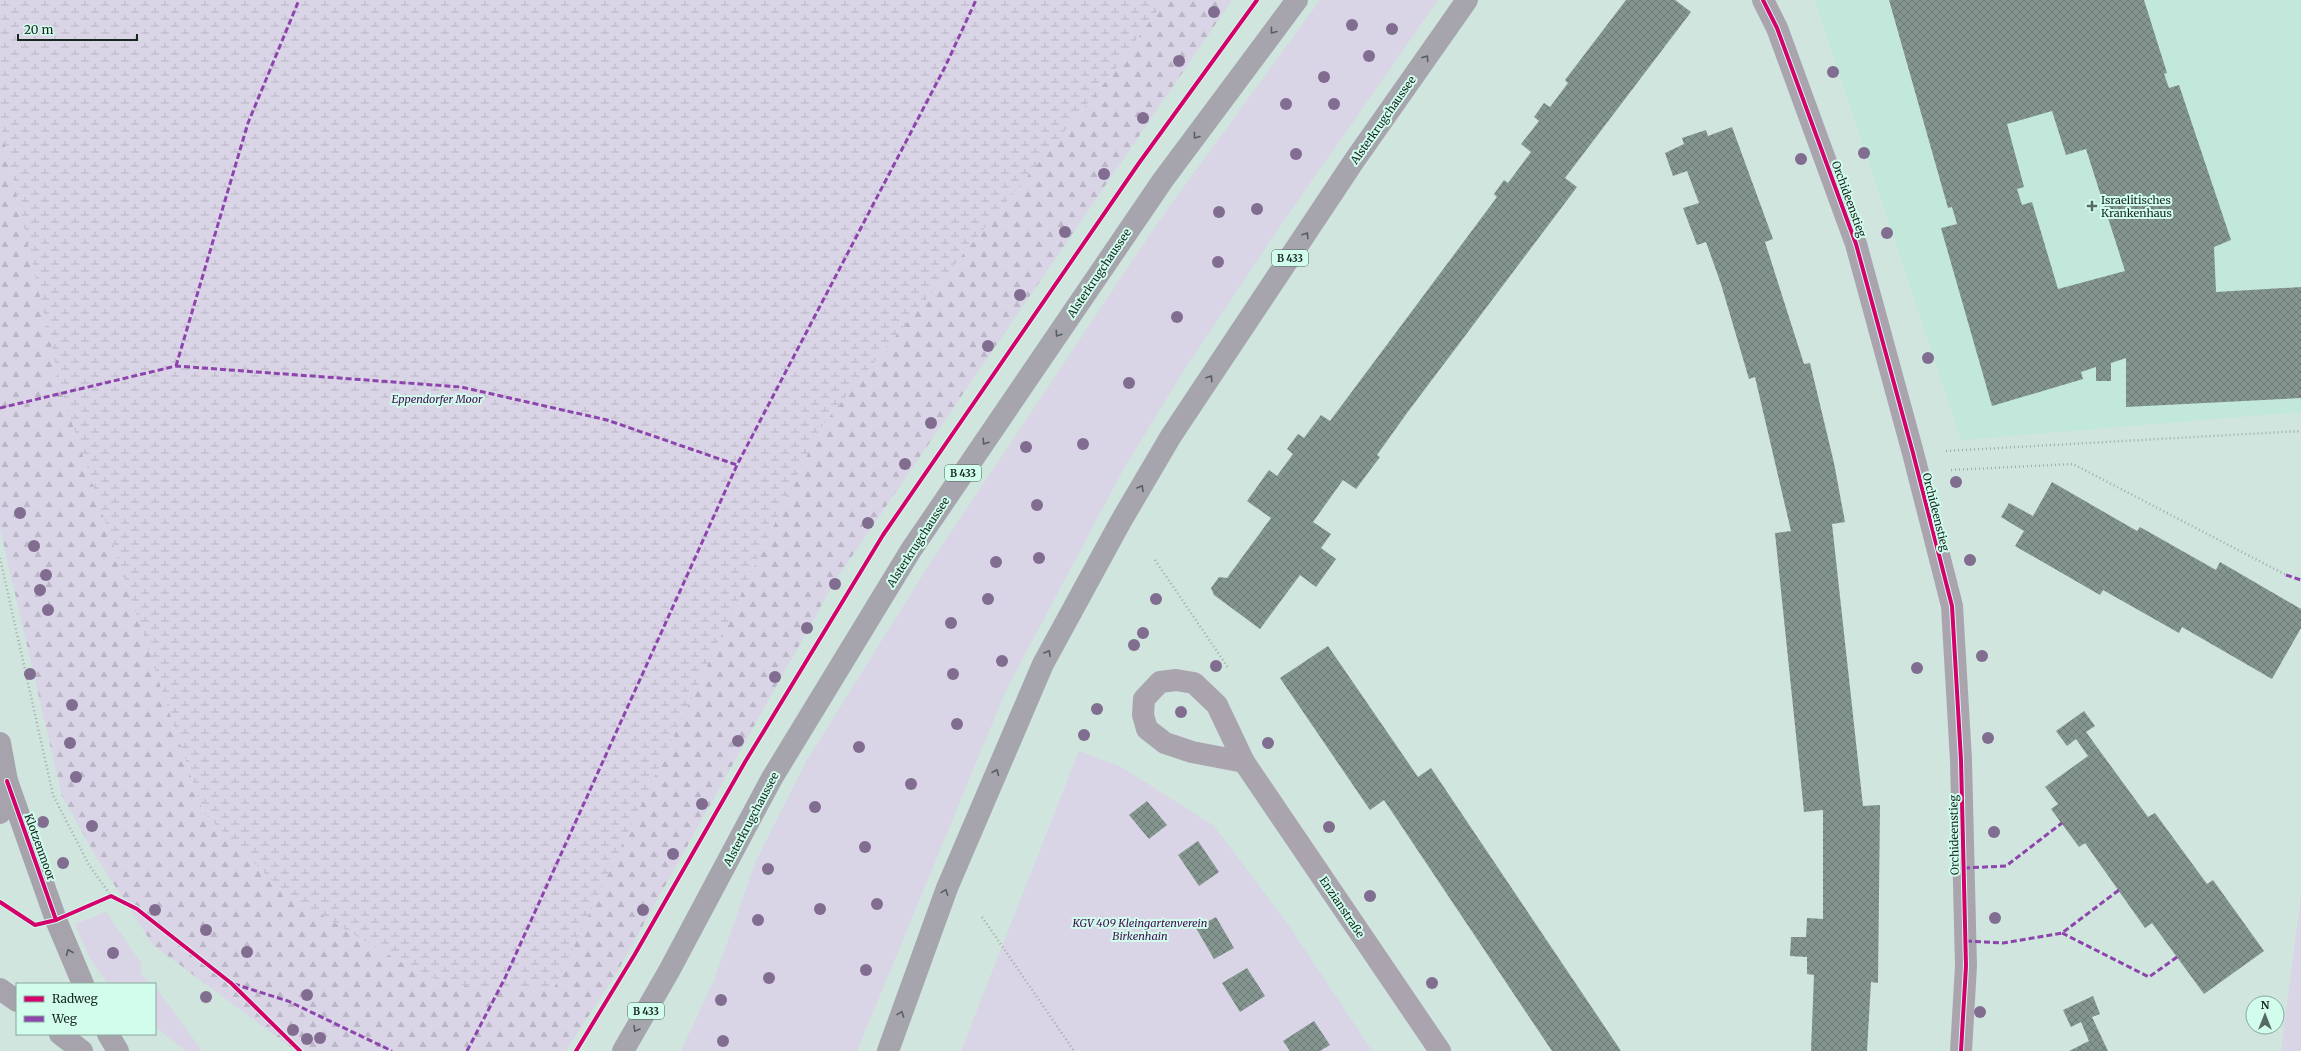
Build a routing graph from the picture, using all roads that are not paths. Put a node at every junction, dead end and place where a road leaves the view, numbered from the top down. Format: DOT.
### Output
graph roads {
  1 [pos="1297,0"];
  2 [pos="1467,0"];
  3 [pos="1763,0"];
  4 [pos="0,744"];
  5 [pos="1244,762"];
  6 [pos="7,781"];
  7 [pos="0,813"];
  8 [pos="83,983"];
  9 [pos="0,989"];
  10 [pos="16,1000"];
  11 [pos="61,1035"];
  12 [pos="109,1035"];
  13 [pos="82,1051"];
  14 [pos="118,1051"];
  15 [pos="623,1051"];
  16 [pos="888,1051"];
  17 [pos="1440,1051"];
  18 [pos="1961,1051"];
  1 -- 15 [label="main road, Alsterkrugchaussee / B 433, one-way"];
  16 -- 2 [label="main road, Alsterkrugchaussee / B 433, one-way"];
  3 -- 18 [label="street, Orchideenstieg"];
  4 -- 6 [label="street, Klotzenmoor"];
  5 -- 5 [label="street, Enzianstraße"];
  5 -- 17 [label="street, Enzianstraße"];
  6 -- 7 [label="street, Klotzenmoor"];
  8 -- 6 [label="street, Klotzenmoor, one-way"];
  9 -- 10 [label="street"];
  11 -- 13 [label="street"];
  12 -- 14 [label="street"];
}
